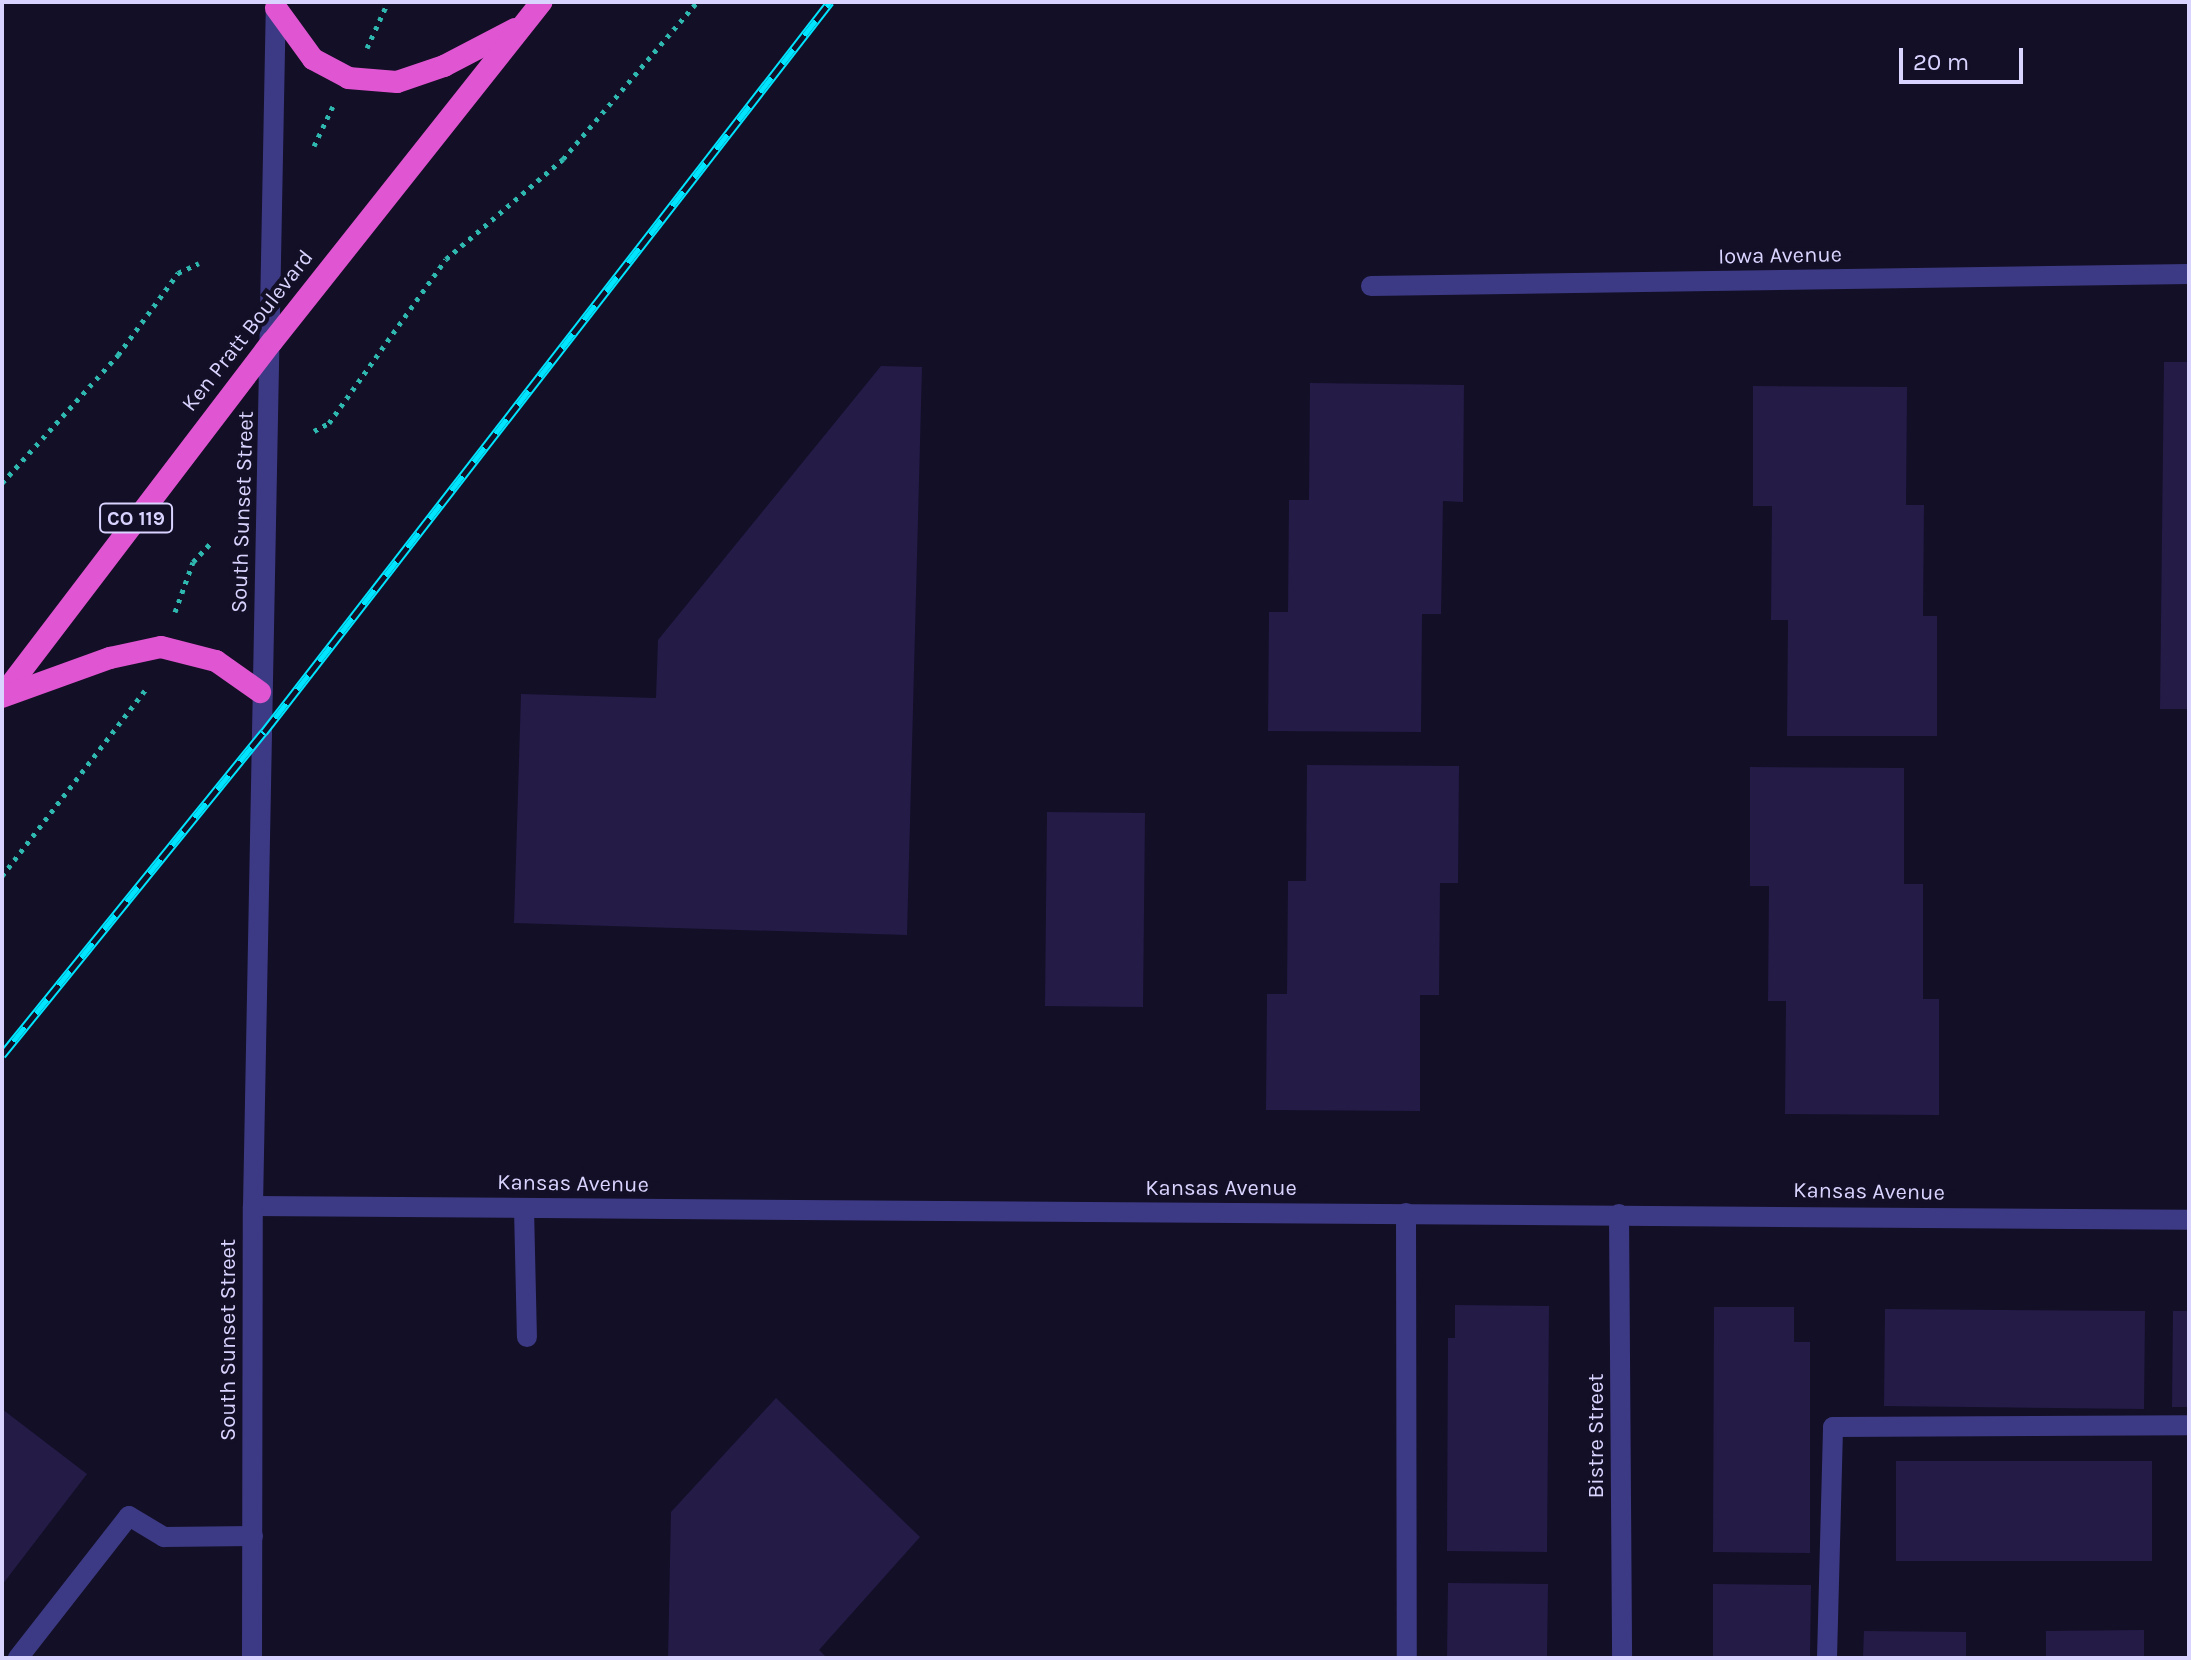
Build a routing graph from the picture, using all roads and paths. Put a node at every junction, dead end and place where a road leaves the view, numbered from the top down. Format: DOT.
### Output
graph roads {
  1 [pos="388,2"];
  2 [pos="541,2"];
  3 [pos="697,2"];
  4 [pos="276,5"];
  5 [pos="523,25"];
  6 [pos="367,48"];
  7 [pos="334,105"];
  8 [pos="314,146"];
  9 [pos="199,263"];
  10 [pos="2189,274"];
  11 [pos="1371,286"];
  12 [pos="272,342"];
  13 [pos="314,431"];
  14 [pos="2,483"];
  15 [pos="211,543"];
  16 [pos="175,612"];
  17 [pos="146,689"];
  18 [pos="260,692"];
  19 [pos="2,697"];
  20 [pos="262,793"];
  21 [pos="2,876"];
  22 [pos="260,916"];
  23 [pos="253,1206"];
  24 [pos="524,1208"];
  25 [pos="1406,1213"];
  26 [pos="1619,1214"];
  27 [pos="2189,1220"];
  28 [pos="527,1337"];
  29 [pos="2189,1425"];
  30 [pos="253,1536"];
  31 [pos="18,1658"];
  32 [pos="252,1658"];
  33 [pos="1407,1658"];
  34 [pos="1622,1658"];
  35 [pos="1827,1658"];
  1 -- 6 [label="path"];
  2 -- 5 [label="highway, Ken Pratt Boulevard / CO 119"];
  3 -- 13 [label="path"];
  4 -- 5 [label="highway"];
  4 -- 12 [label="street, South Sunset Street"];
  5 -- 12 [label="highway, Ken Pratt Boulevard / CO 119"];
  7 -- 8 [label="path"];
  9 -- 14 [label="path"];
  10 -- 11 [label="street, Iowa Avenue"];
  12 -- 18 [label="street, South Sunset Street"];
  12 -- 19 [label="highway, Ken Pratt Boulevard / CO 119"];
  15 -- 16 [label="path"];
  17 -- 21 [label="path"];
  18 -- 19 [label="highway"];
  18 -- 22 [label="street, South Sunset Street"];
  20 -- 22 [label="street, South Sunset Street"];
  22 -- 23 [label="street, South Sunset Street"];
  23 -- 24 [label="street, Kansas Avenue"];
  23 -- 30 [label="street, South Sunset Street"];
  24 -- 25 [label="street, Kansas Avenue"];
  24 -- 28 [label="street"];
  25 -- 26 [label="street, Kansas Avenue"];
  25 -- 33 [label="street"];
  26 -- 27 [label="street, Kansas Avenue"];
  26 -- 34 [label="street, Bistre Street"];
  29 -- 35 [label="street"];
  30 -- 31 [label="street"];
  30 -- 32 [label="street, South Sunset Street"];
}
